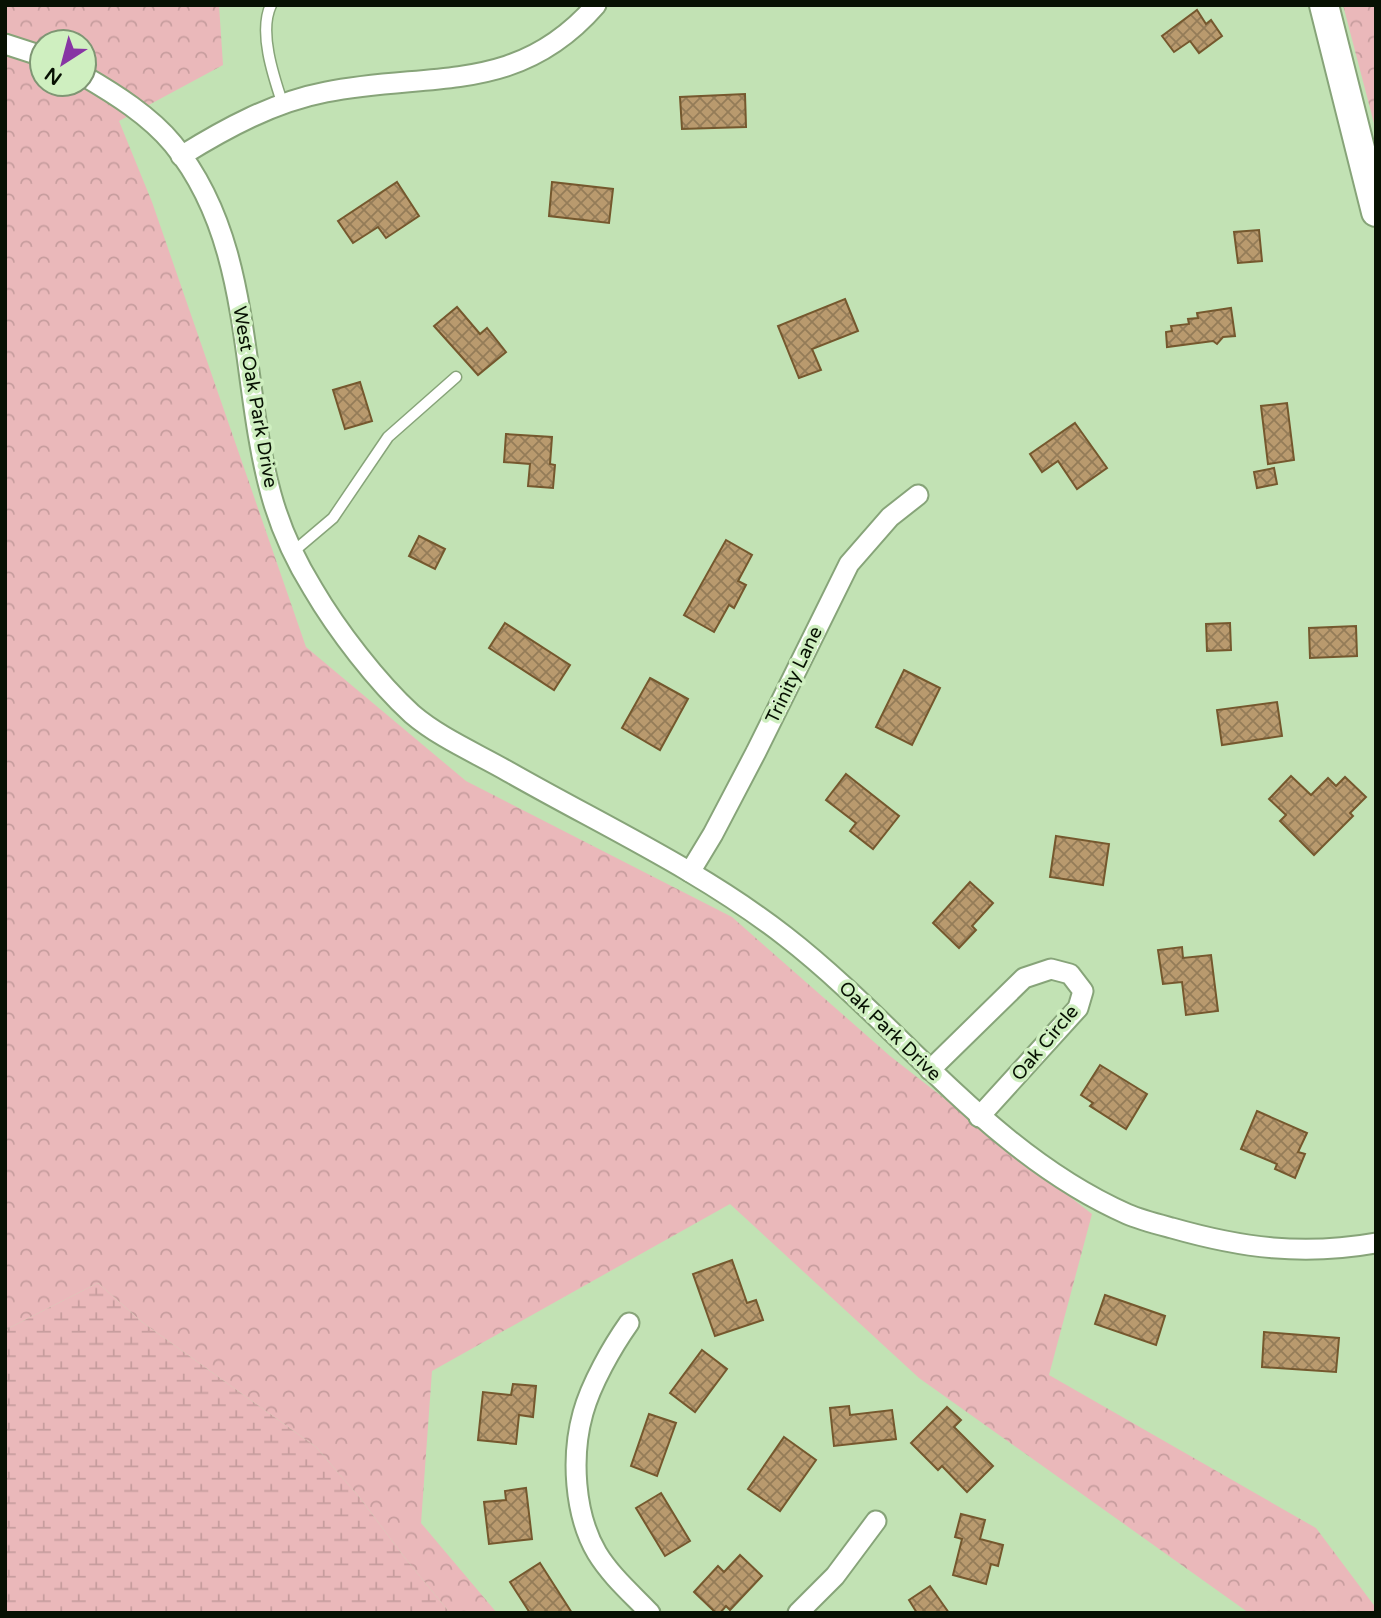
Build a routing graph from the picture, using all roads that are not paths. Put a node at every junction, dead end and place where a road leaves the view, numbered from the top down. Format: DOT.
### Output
graph roads {
  1 [pos="271,5"];
  2 [pos="596,5"];
  3 [pos="1324,5"];
  4 [pos="5,44"];
  5 [pos="28,51"];
  6 [pos="98,85"];
  7 [pos="284,105"];
  8 [pos="181,156"];
  9 [pos="1376,212"];
  10 [pos="456,377"];
  11 [pos="918,495"];
  12 [pos="294,551"];
  13 [pos="429,726"];
  14 [pos="690,872"];
  15 [pos="929,1070"];
  16 [pos="979,1116"];
  17 [pos="1376,1243"];
  18 [pos="629,1323"];
  19 [pos="876,1521"];
  20 [pos="650,1613"];
  21 [pos="798,1613"];
  1 -- 7 [label="lane"];
  2 -- 7 [label="street"];
  3 -- 9 [label="main road"];
  4 -- 5 [label="street"];
  6 -- 8 [label="street, West Oak Park Drive"];
  7 -- 8 [label="street"];
  8 -- 12 [label="street, West Oak Park Drive"];
  10 -- 12 [label="lane"];
  11 -- 14 [label="street, Trinity Lane"];
  12 -- 13 [label="street, West Oak Park Drive"];
  13 -- 14 [label="street, Oak Park Drive"];
  14 -- 15 [label="street, Oak Park Drive"];
  15 -- 16 [label="street, Oak Park Drive"];
  15 -- 16 [label="street, Oak Circle"];
  16 -- 17 [label="street, Oak Park Drive"];
  18 -- 20 [label="street"];
  19 -- 21 [label="street"];
}
